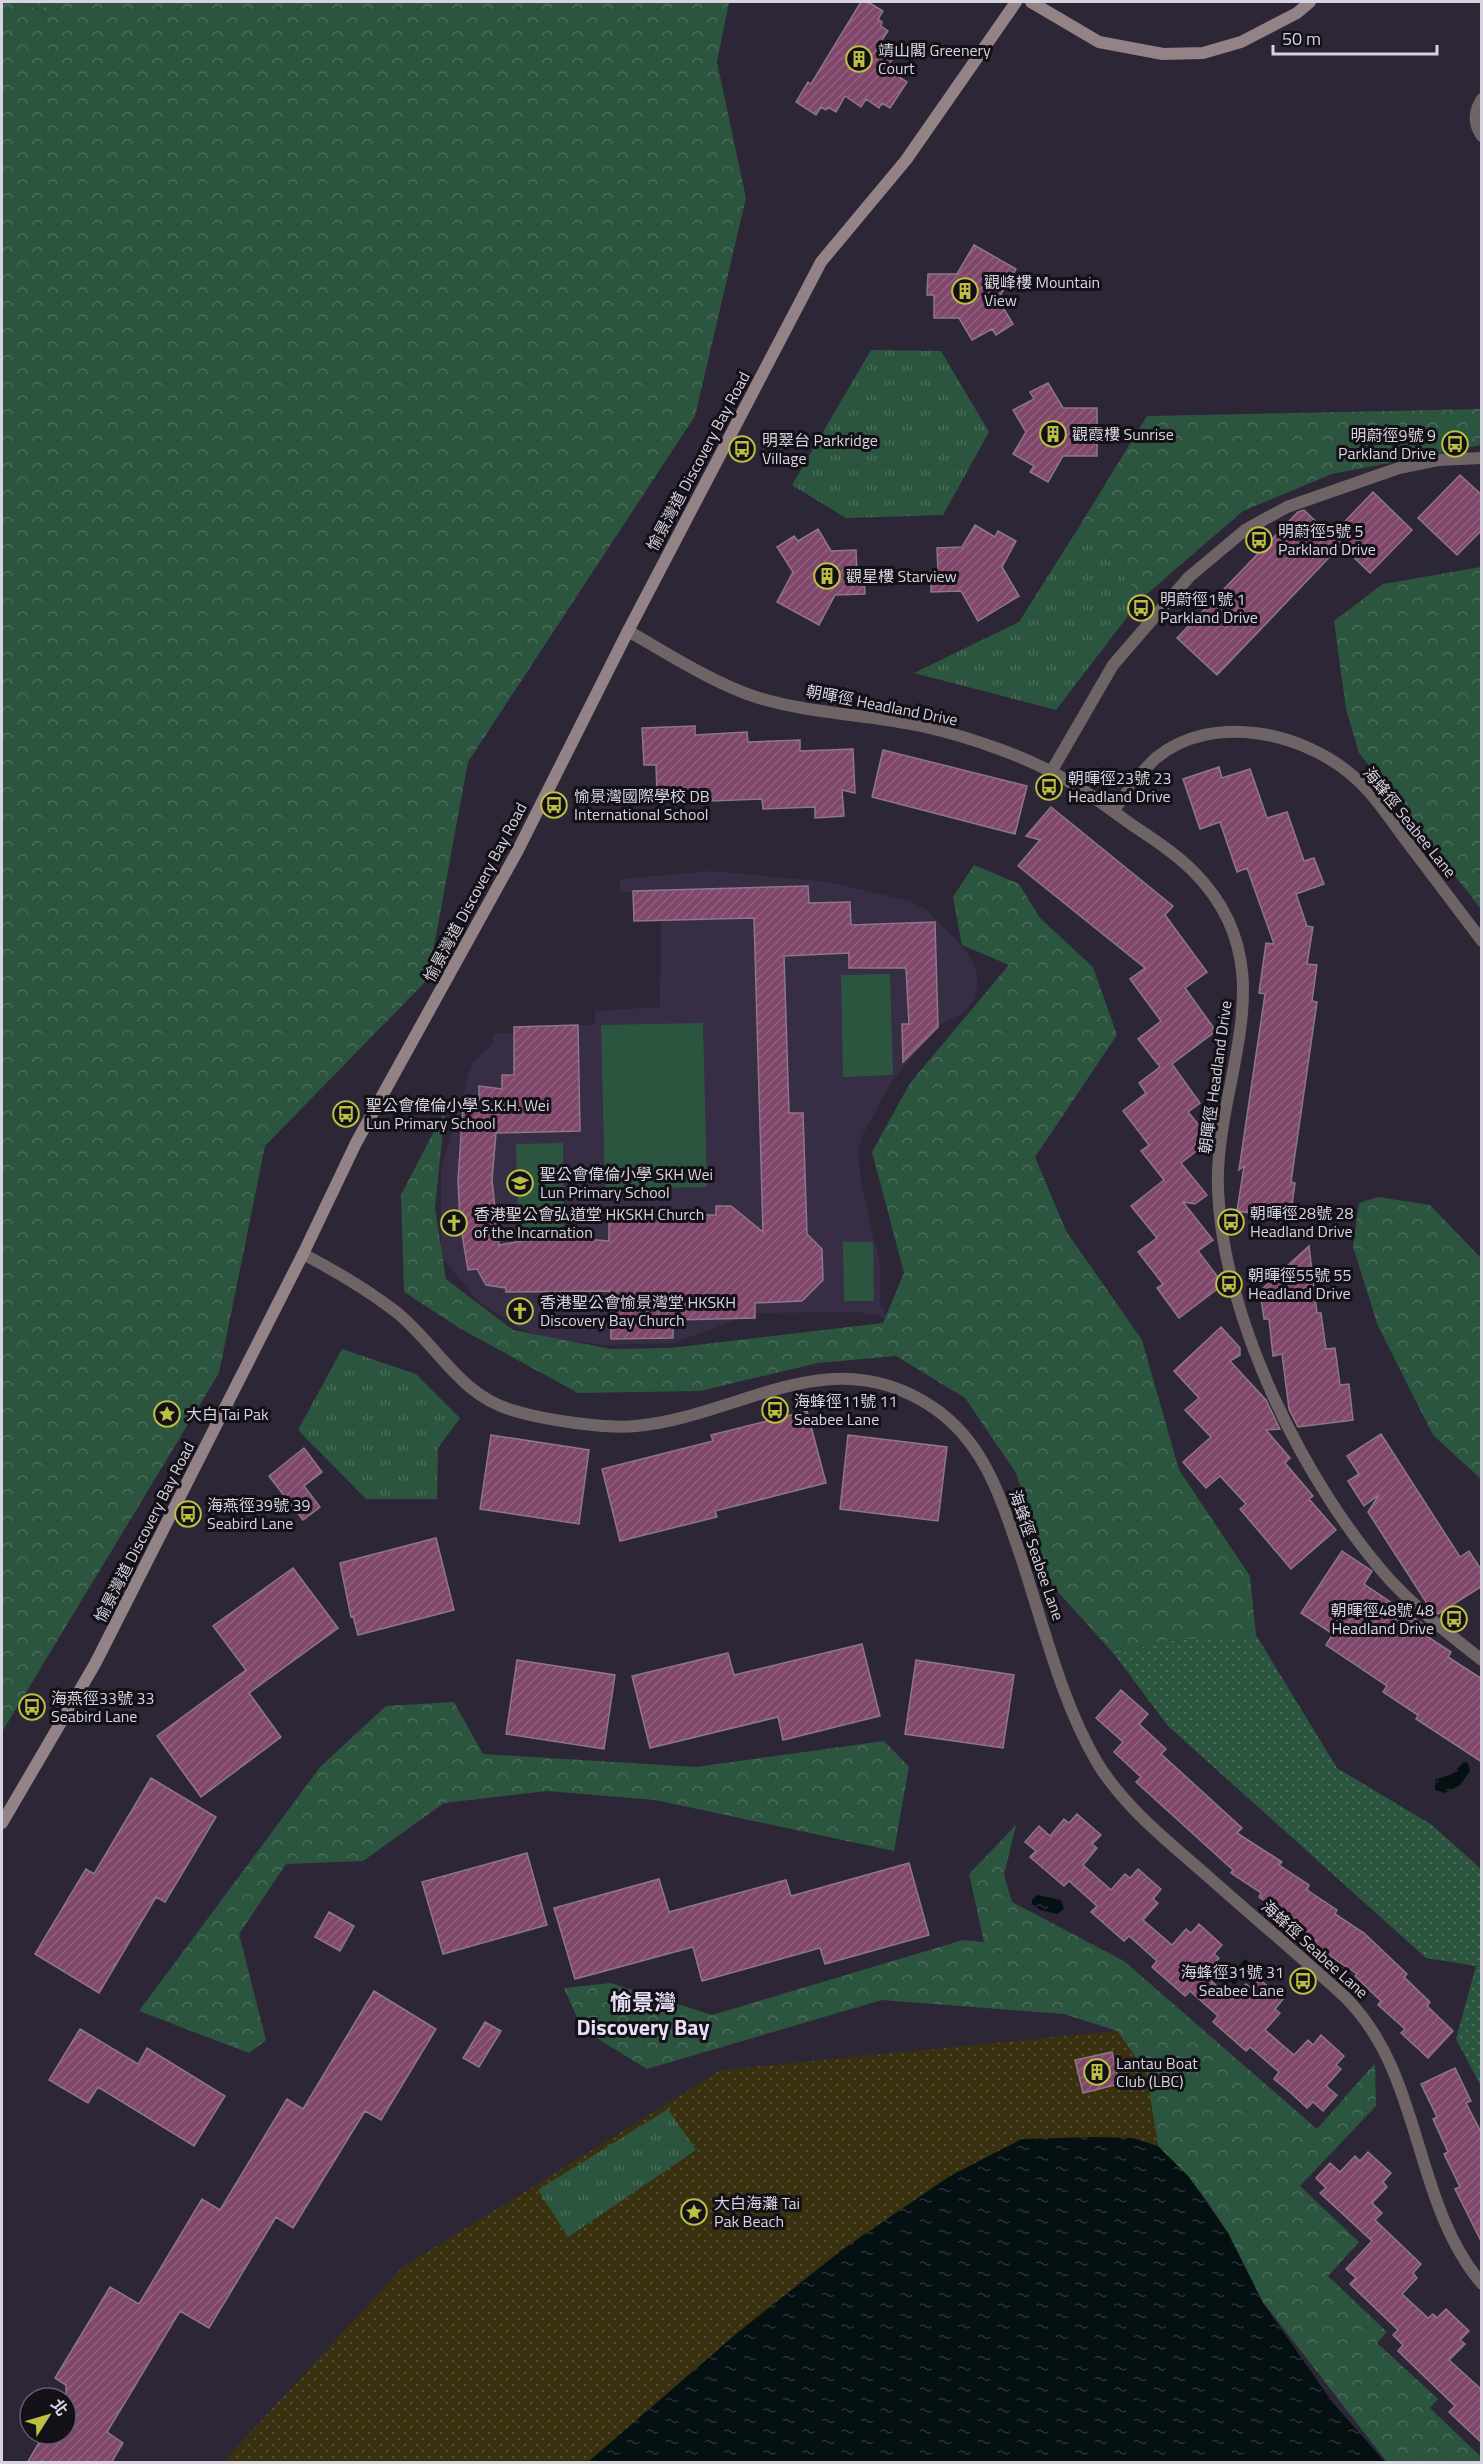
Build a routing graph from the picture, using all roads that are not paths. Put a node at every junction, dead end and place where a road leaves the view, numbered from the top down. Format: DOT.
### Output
graph roads {
  1 [pos="1016,2"];
  2 [pos="1031,2"];
  3 [pos="1310,2"];
  4 [pos="1482,99"];
  5 [pos="1482,136"];
  6 [pos="1482,458"];
  7 [pos="628,631"];
  8 [pos="1052,772"];
  9 [pos="1113,811"];
  10 [pos="1482,941"];
  11 [pos="303,1254"];
  12 [pos="1482,1660"];
  13 [pos="2,1823"];
  14 [pos="1482,2284"];
  1 -- 7 [label="street, 愉景灣道 Discovery Bay Road"];
  2 -- 3 [label="street"];
  4 -- 5 [label="street"];
  6 -- 8 [label="street"];
  7 -- 8 [label="street, 朝暉徑 Headland Drive"];
  7 -- 11 [label="street, 愉景灣道 Discovery Bay Road"];
  8 -- 9 [label="street, 朝暉徑 Headland Drive"];
  9 -- 10 [label="street, 海蜂徑 Seabee Lane"];
  9 -- 12 [label="street, 朝暉徑 Headland Drive"];
  11 -- 13 [label="street, 愉景灣道 Discovery Bay Road"];
  11 -- 14 [label="street, 海蜂徑 Seabee Lane"];
}
